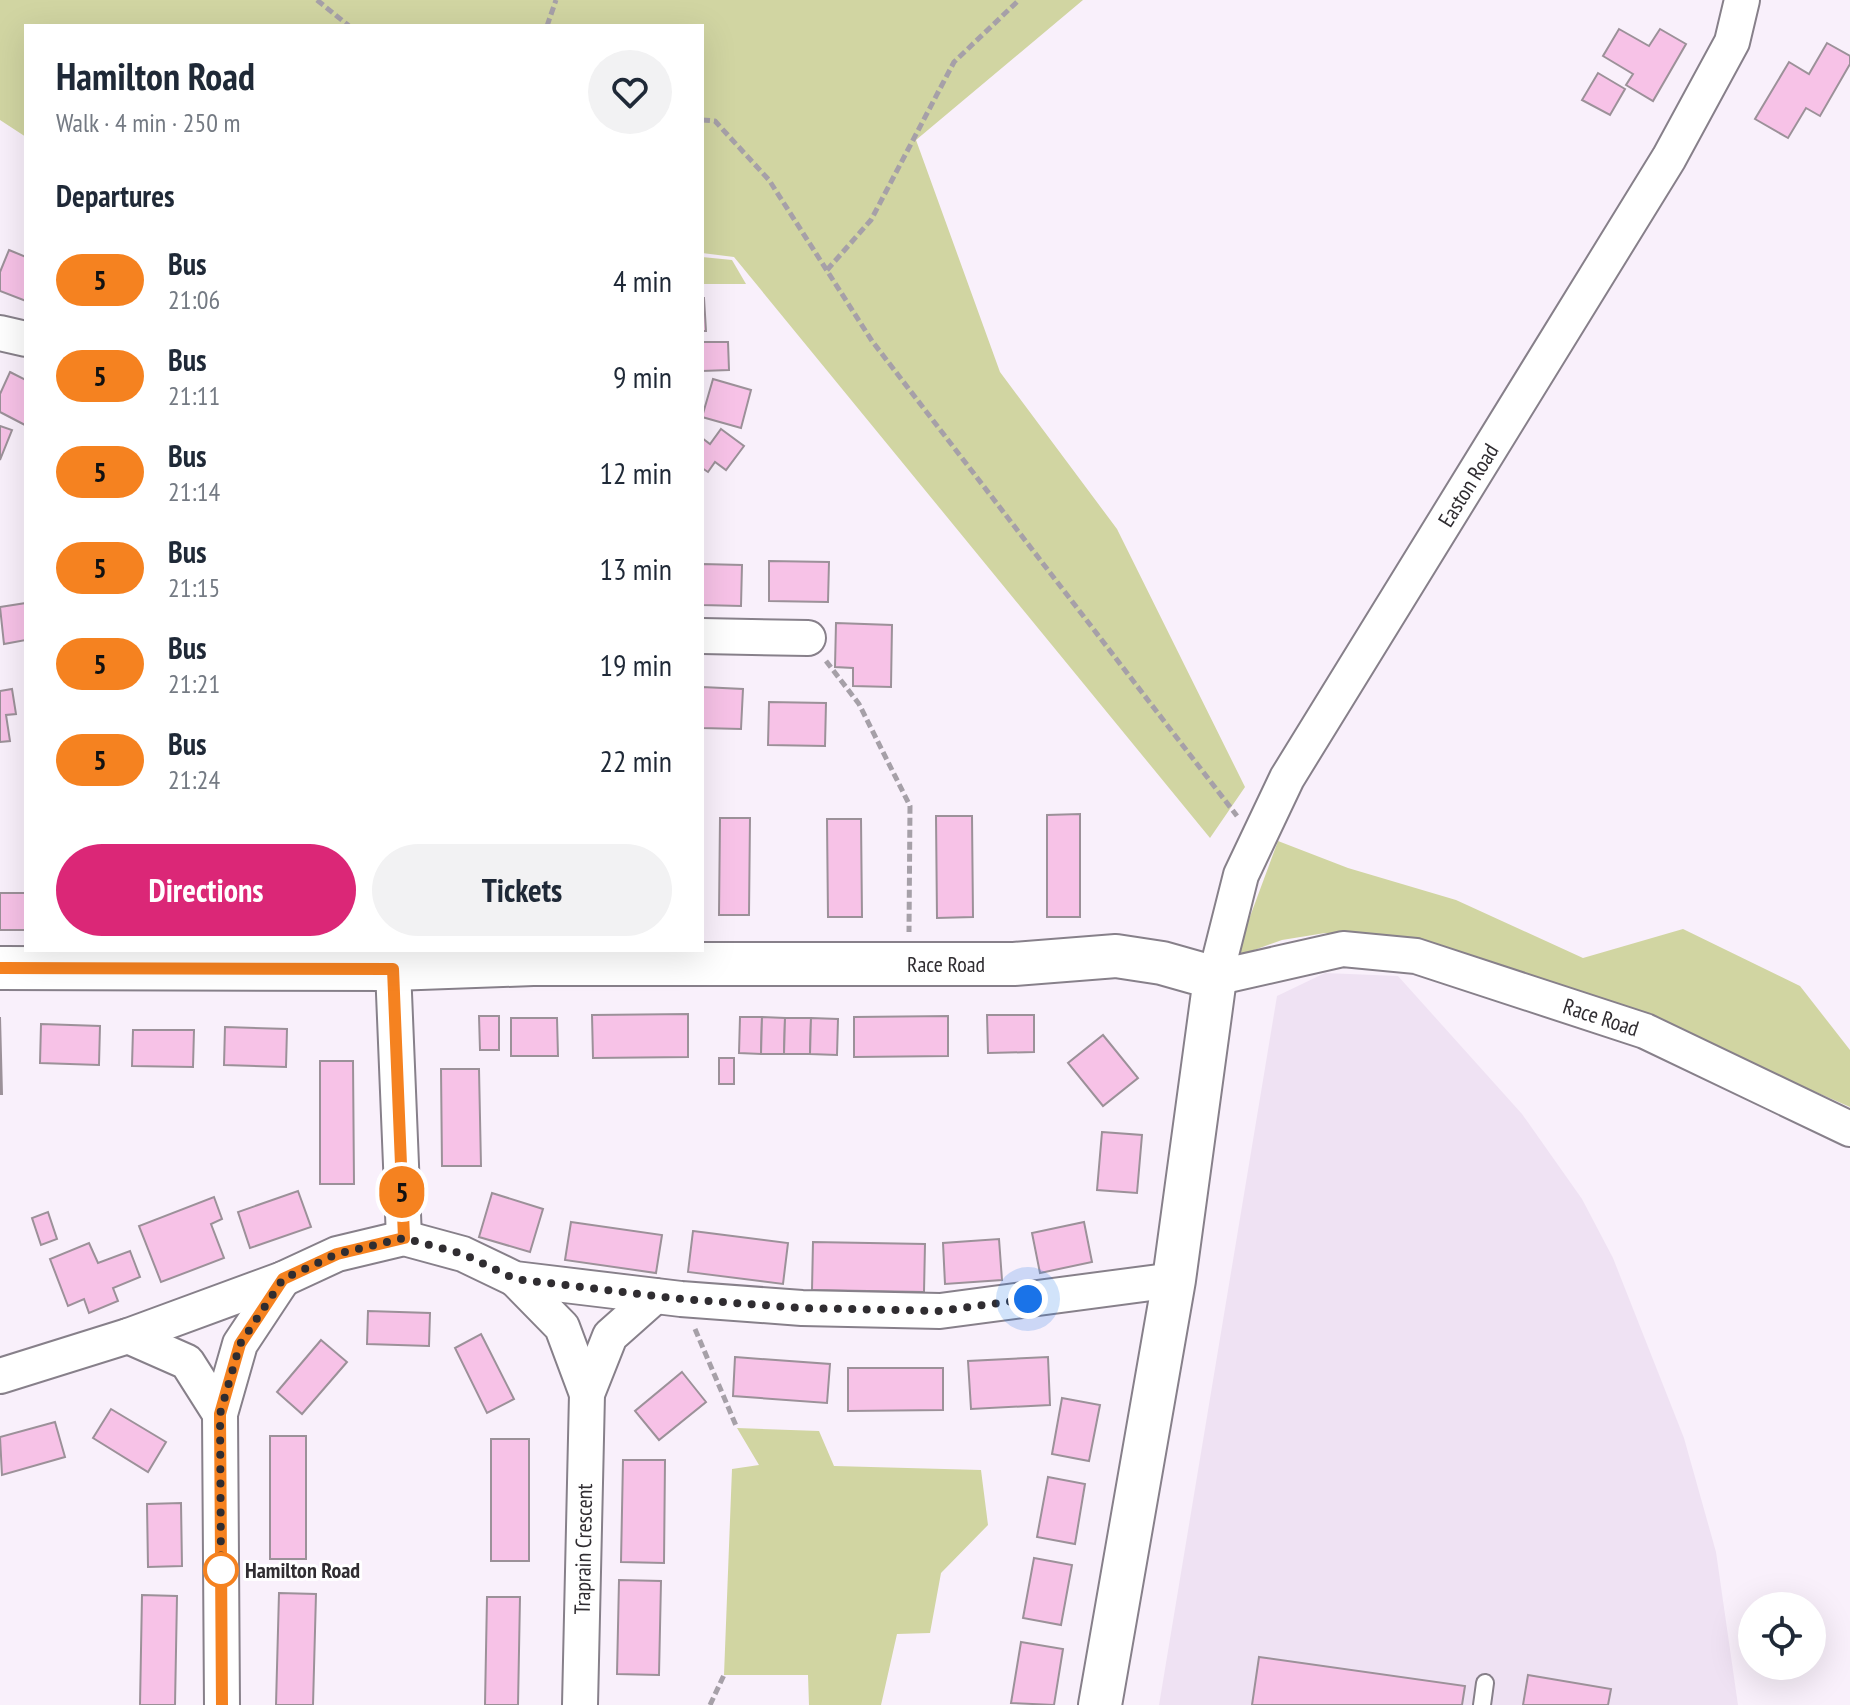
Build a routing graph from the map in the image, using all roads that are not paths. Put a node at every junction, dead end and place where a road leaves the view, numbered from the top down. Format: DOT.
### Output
graph roads {
  1 [pos="1742,0"];
  2 [pos="0,333"];
  3 [pos="24,339"];
  4 [pos="704,636"];
  5 [pos="808,638"];
  6 [pos="533,957"];
  7 [pos="0,968"];
  8 [pos="393,969"];
  9 [pos="1215,978"];
  10 [pos="1850,1129"];
  11 [pos="404,1238"];
  12 [pos="283,1279"];
  13 [pos="515,1279"];
  14 [pos="1174,1280"];
  15 [pos="668,1297"];
  16 [pos="128,1336"];
  17 [pos="0,1376"];
  18 [pos="587,1394"];
  19 [pos="220,1414"];
  20 [pos="1485,1683"];
  21 [pos="222,1705"];
  22 [pos="580,1705"];
  23 [pos="1100,1705"];
  24 [pos="1482,1705"];
  1 -- 9 [label="street, Easton Road"];
  2 -- 3 [label="street"];
  4 -- 5 [label="street"];
  6 -- 8 [label="street, Race Road"];
  6 -- 9 [label="street, Race Road"];
  7 -- 8 [label="street, Race Road"];
  8 -- 11 [label="street"];
  9 -- 10 [label="street, Race Road"];
  9 -- 14 [label="street"];
  11 -- 12 [label="street"];
  11 -- 13 [label="street"];
  12 -- 16 [label="street"];
  12 -- 19 [label="street"];
  13 -- 15 [label="street"];
  13 -- 18 [label="street, Traprain Crescent"];
  14 -- 15 [label="street"];
  14 -- 23 [label="street"];
  15 -- 18 [label="street, Traprain Crescent"];
  16 -- 17 [label="street"];
  16 -- 19 [label="street"];
  18 -- 22 [label="street, Traprain Crescent"];
  19 -- 21 [label="street"];
  20 -- 24 [label="lane"];
}
